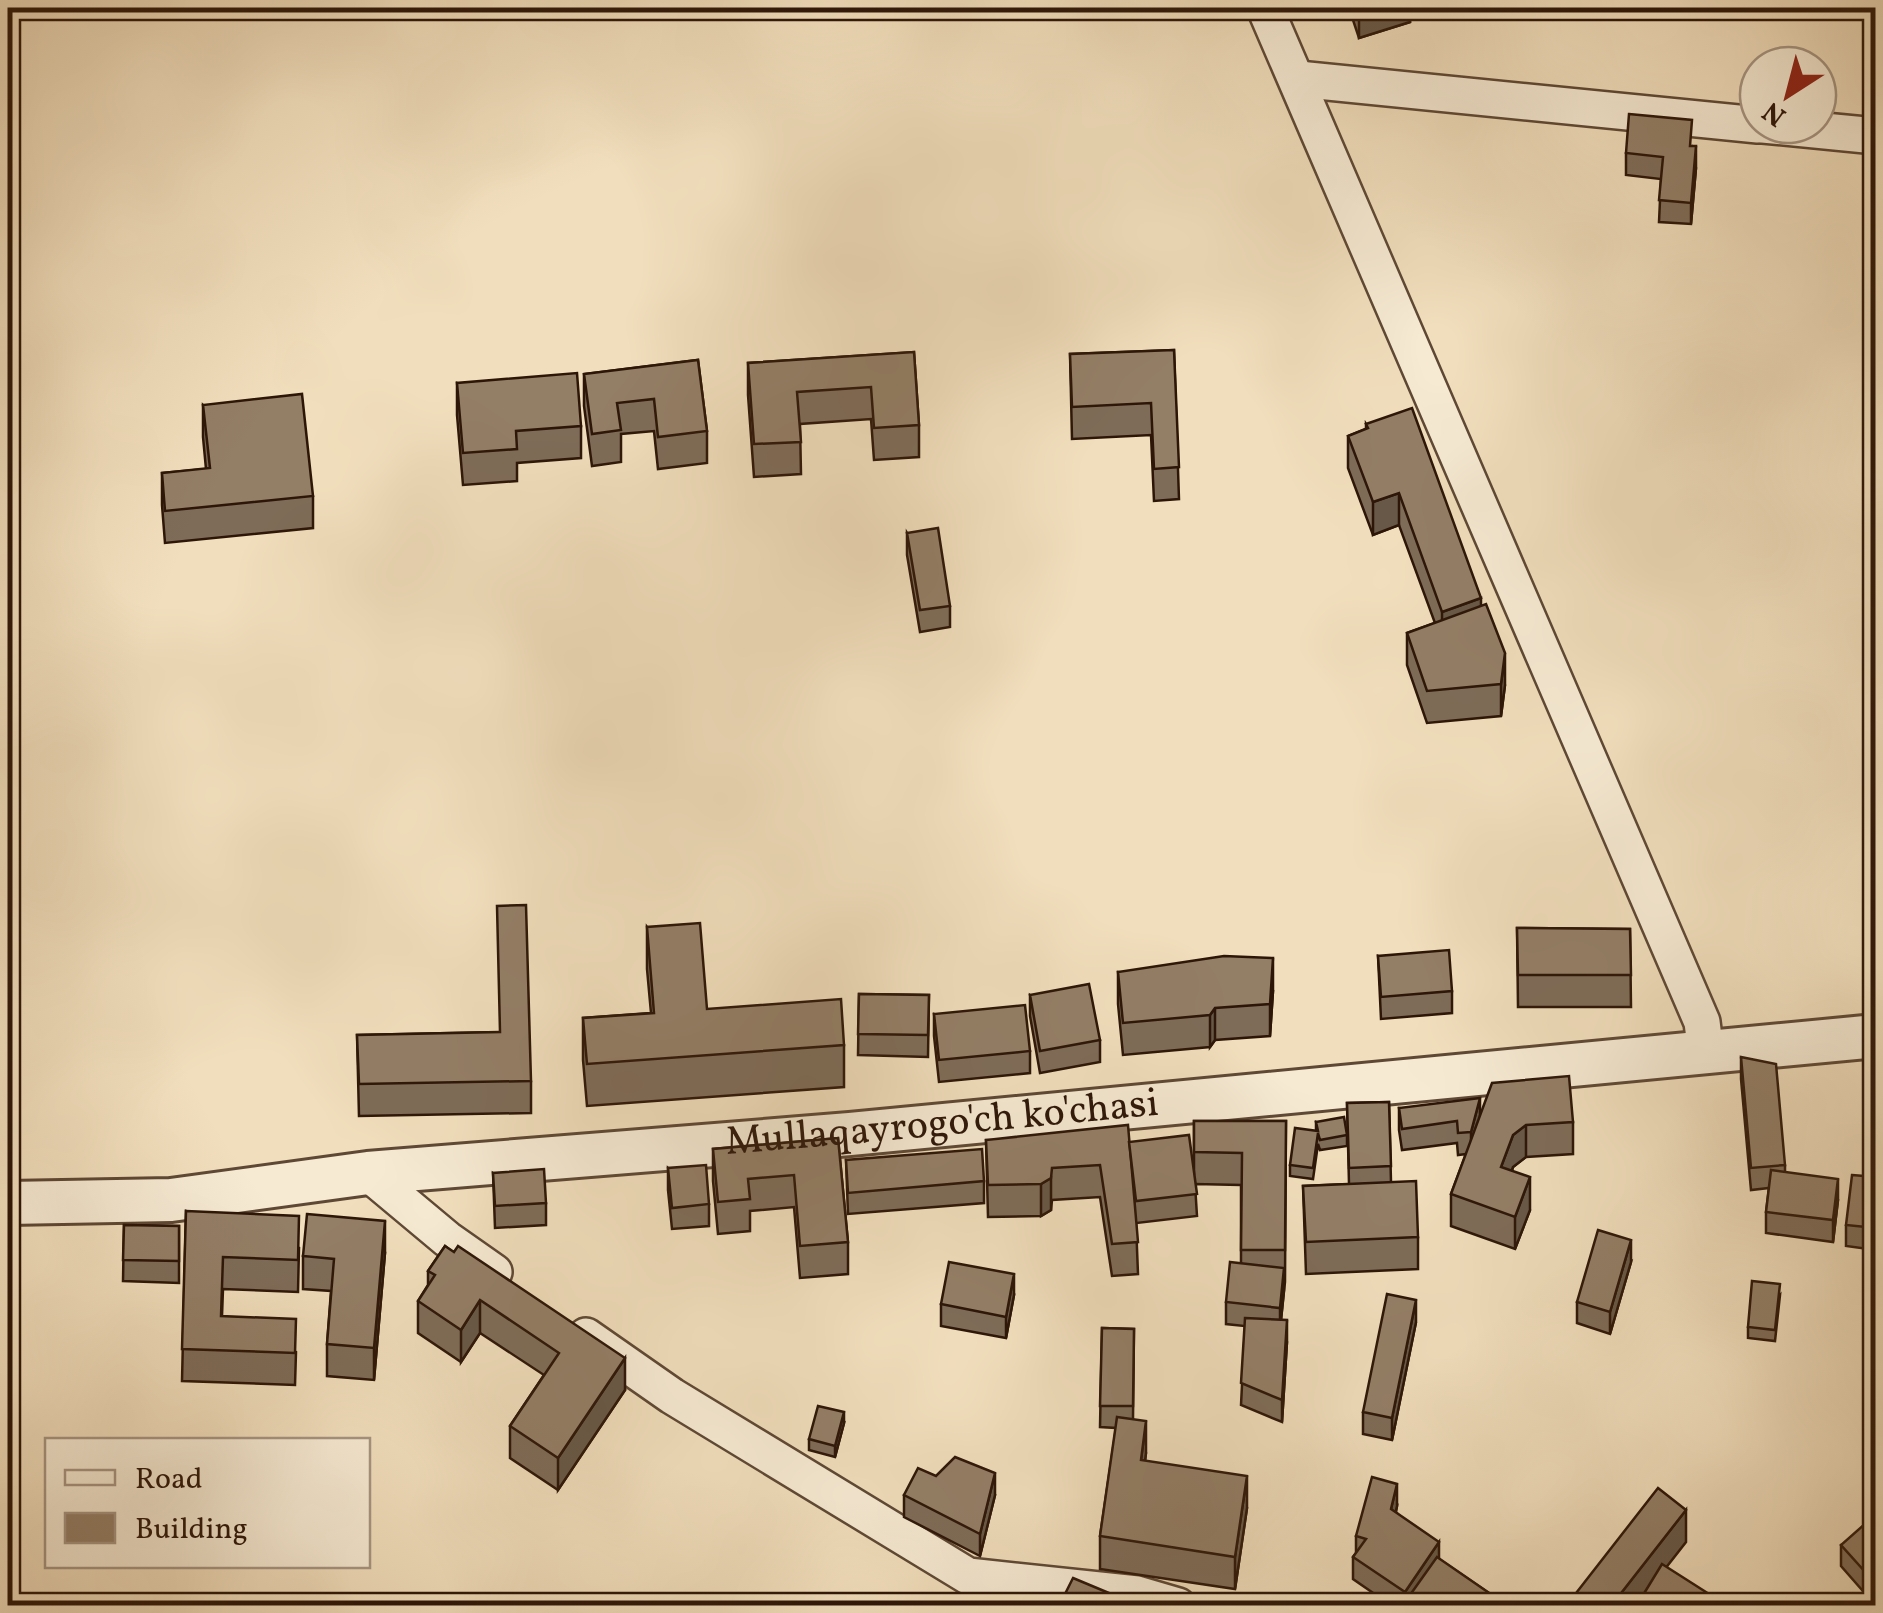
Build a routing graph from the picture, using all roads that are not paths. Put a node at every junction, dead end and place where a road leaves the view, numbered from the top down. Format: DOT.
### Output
graph roads {
  1 [pos="1265,8"];
  2 [pos="1298,80"];
  3 [pos="1738,123"];
  4 [pos="1838,132"];
  5 [pos="1876,136"];
  6 [pos="1876,1036"];
  7 [pos="1706,1054"];
  8 [pos="368,1173"];
  9 [pos="8,1203"];
  10 [pos="527,1295"];
  11 [pos="560,1318"];
  12 [pos="1178,1606"];
  1 -- 2 [label="street"];
  2 -- 3 [label="street"];
  2 -- 7 [label="street"];
  4 -- 5 [label="street"];
  6 -- 7 [label="street, Mullaqayrogo'ch ko'chasi"];
  7 -- 8 [label="street, Mullaqayrogo'ch ko'chasi"];
  8 -- 9 [label="street, Mullaqayrogo'ch ko'chasi"];
  8 -- 10 [label="street"];
  11 -- 12 [label="street"];
}
